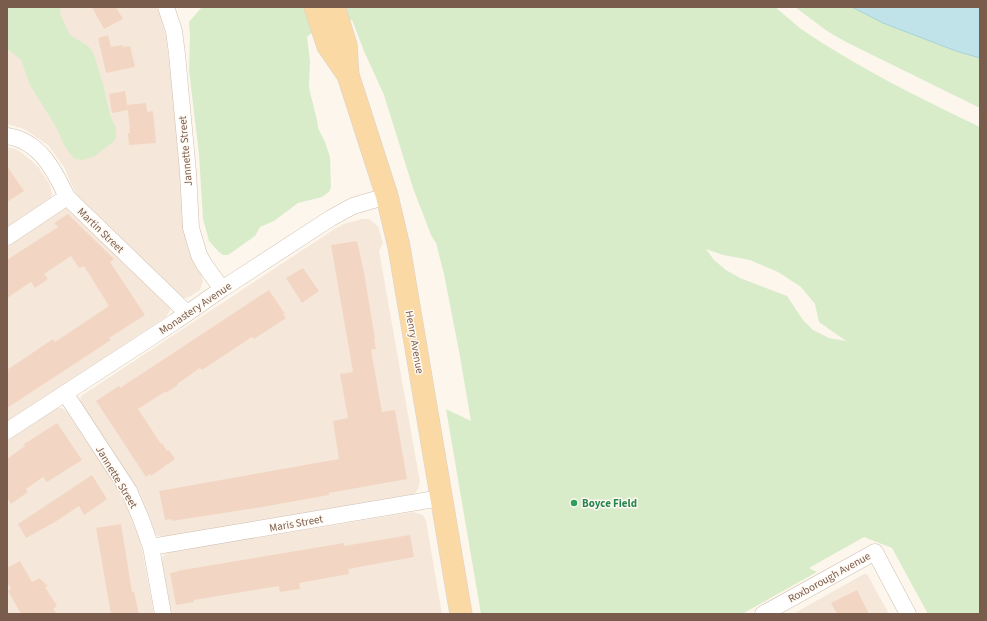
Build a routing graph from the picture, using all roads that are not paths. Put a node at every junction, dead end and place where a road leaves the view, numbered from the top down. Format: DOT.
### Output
graph roads {
  1 [pos="166,7"];
  2 [pos="315,7"];
  3 [pos="334,7"];
  4 [pos="337,45"];
  5 [pos="7,136"];
  6 [pos="387,196"];
  7 [pos="67,197"];
  8 [pos="7,237"];
  9 [pos="222,289"];
  10 [pos="187,313"];
  11 [pos="65,393"];
  12 [pos="7,431"];
  13 [pos="442,498"];
  14 [pos="151,547"];
  15 [pos="162,614"];
  16 [pos="461,614"];
  17 [pos="763,614"];
  18 [pos="908,614"];
  1 -- 9 [label="street, Jannette Street"];
  2 -- 4 [label="main road, Henry Avenue"];
  3 -- 4 [label="main road, Henry Avenue"];
  4 -- 6 [label="main road, Henry Avenue"];
  5 -- 7 [label="street"];
  6 -- 9 [label="street, Monastery Avenue"];
  6 -- 13 [label="main road, Henry Avenue"];
  7 -- 8 [label="street"];
  7 -- 10 [label="street, Martin Street"];
  9 -- 10 [label="street, Monastery Avenue"];
  10 -- 11 [label="street, Monastery Avenue"];
  11 -- 12 [label="street, Monastery Avenue"];
  11 -- 14 [label="street, Jannette Street"];
  13 -- 14 [label="street, Maris Street"];
  13 -- 16 [label="main road, Henry Avenue"];
  14 -- 15 [label="street, Jannette Street"];
  17 -- 18 [label="street, Roxborough Avenue"];
}
